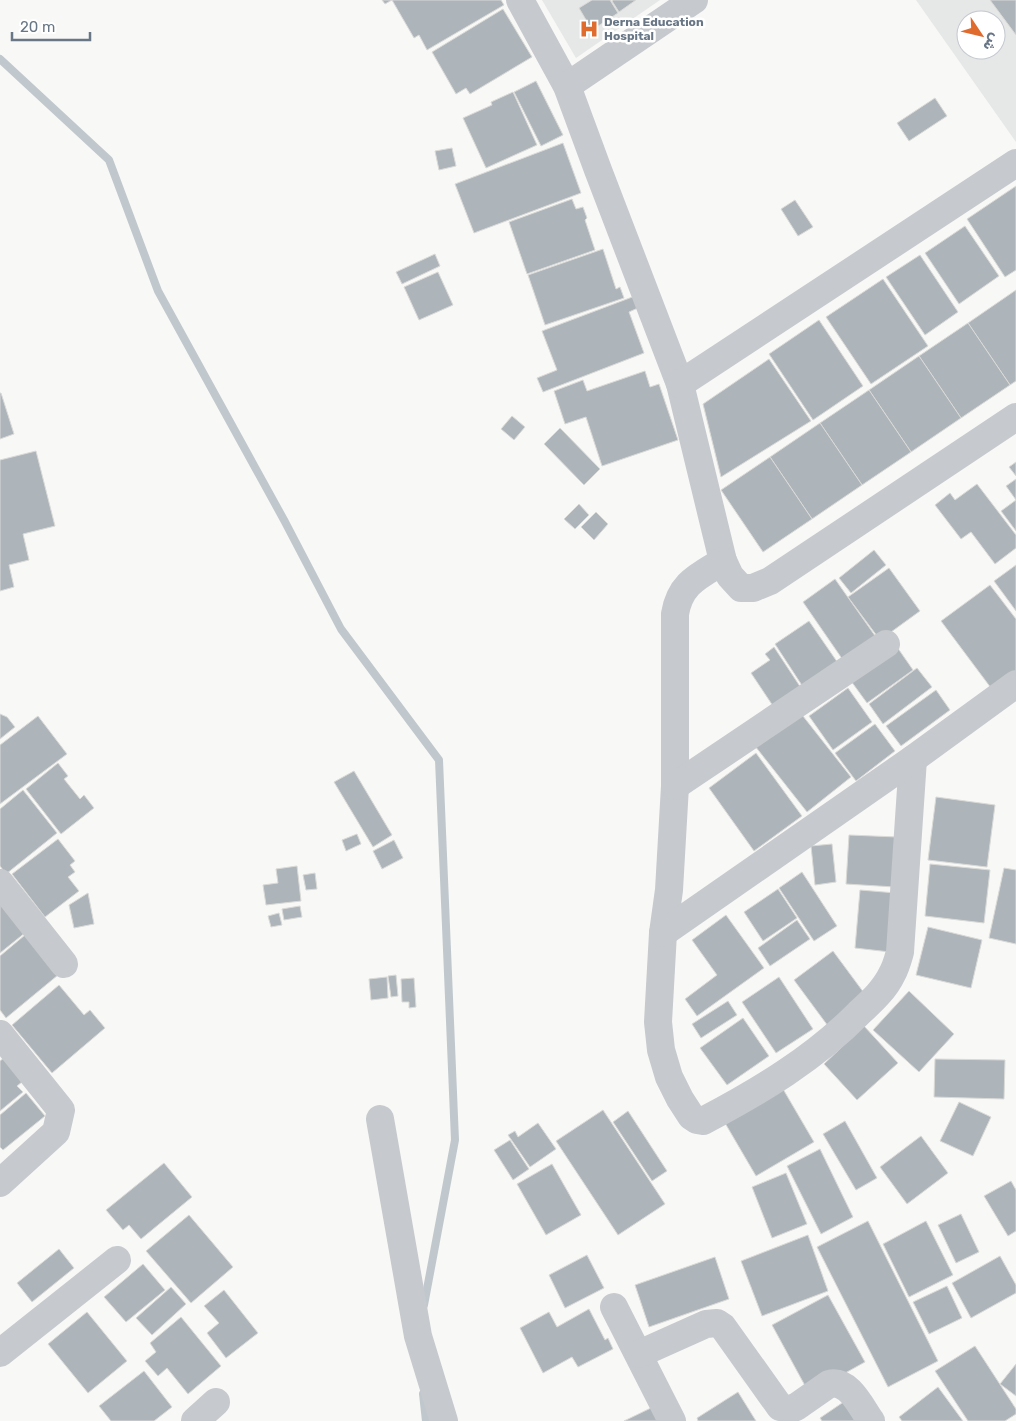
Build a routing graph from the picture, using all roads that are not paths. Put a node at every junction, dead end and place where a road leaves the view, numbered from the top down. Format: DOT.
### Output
graph roads {
  1 [pos="520,0"];
  2 [pos="694,0"];
  3 [pos="567,86"];
  4 [pos="1016,163"];
  5 [pos="680,384"];
  6 [pos="1016,417"];
  7 [pos="723,561"];
  8 [pos="886,644"];
  9 [pos="1016,684"];
  10 [pos="913,759"];
  11 [pos="675,786"];
  12 [pos="0,883"];
  13 [pos="663,933"];
  14 [pos="64,964"];
  15 [pos="0,1034"];
  16 [pos="380,1119"];
  17 [pos="0,1183"];
  18 [pos="117,1260"];
  19 [pos="614,1307"];
  20 [pos="0,1352"];
  21 [pos="639,1354"];
  22 [pos="216,1402"];
  23 [pos="195,1421"];
  24 [pos="444,1421"];
  25 [pos="672,1421"];
  26 [pos="871,1421"];
  1 -- 3 [label="street"];
  2 -- 3 [label="street"];
  3 -- 5 [label="street"];
  4 -- 5 [label="street"];
  5 -- 7 [label="street"];
  6 -- 7 [label="street"];
  7 -- 11 [label="street"];
  8 -- 11 [label="street"];
  9 -- 10 [label="street"];
  10 -- 13 [label="street"];
  10 -- 13 [label="street"];
  11 -- 13 [label="street"];
  12 -- 14 [label="street"];
  15 -- 17 [label="street"];
  16 -- 24 [label="street"];
  18 -- 20 [label="street"];
  19 -- 21 [label="street"];
  21 -- 25 [label="street"];
  21 -- 26 [label="street"];
  22 -- 23 [label="street"];
}
